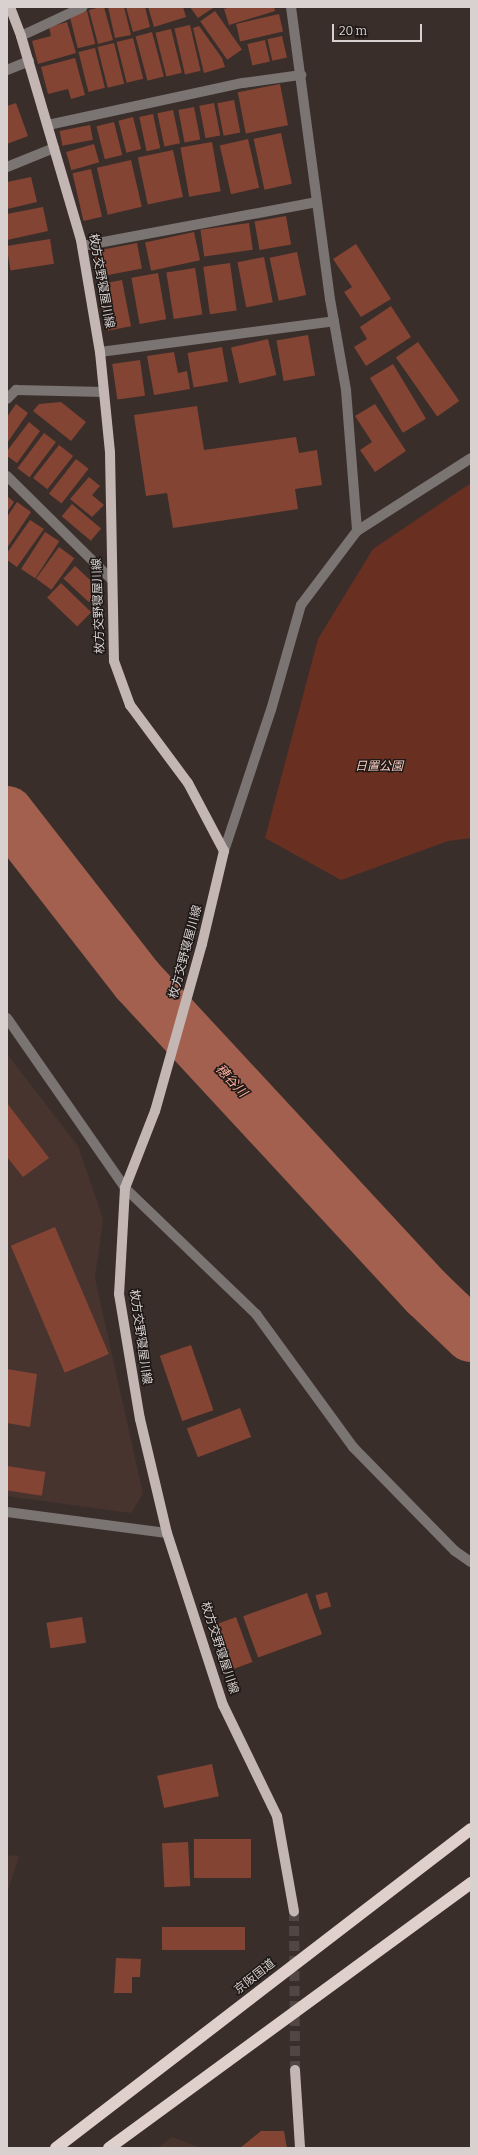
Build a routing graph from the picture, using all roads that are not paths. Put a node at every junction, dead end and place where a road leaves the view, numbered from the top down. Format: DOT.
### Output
graph roads {
  1 [pos="10,7"];
  2 [pos="83,7"];
  3 [pos="291,7"];
  4 [pos="22,36"];
  5 [pos="29,61"];
  6 [pos="7,70"];
  7 [pos="301,75"];
  8 [pos="48,125"];
  9 [pos="54,148"];
  10 [pos="7,167"];
  11 [pos="317,202"];
  12 [pos="82,246"];
  13 [pos="334,321"];
  14 [pos="100,352"];
  15 [pos="104,392"];
  16 [pos="7,400"];
  17 [pos="471,458"];
  18 [pos="7,476"];
  19 [pos="357,531"];
  20 [pos="110,579"];
  21 [pos="224,851"];
  22 [pos="7,1018"];
  23 [pos="125,1188"];
  24 [pos="7,1512"];
  25 [pos="167,1533"];
  26 [pos="471,1562"];
  27 [pos="471,1829"];
  28 [pos="471,1883"];
  29 [pos="294,1911"];
  30 [pos="295,2070"];
  31 [pos="56,2148"];
  32 [pos="109,2148"];
  33 [pos="300,2148"];
  1 -- 4 [label="main road, 枚方交野寝屋川線"];
  2 -- 4 [label="street"];
  3 -- 7 [label="street"];
  4 -- 5 [label="main road, 枚方交野寝屋川線"];
  5 -- 6 [label="street"];
  5 -- 8 [label="main road, 枚方交野寝屋川線"];
  7 -- 8 [label="street"];
  7 -- 11 [label="street"];
  8 -- 9 [label="main road, 枚方交野寝屋川線"];
  9 -- 10 [label="street"];
  9 -- 12 [label="main road, 枚方交野寝屋川線"];
  11 -- 12 [label="street"];
  11 -- 13 [label="street"];
  12 -- 14 [label="main road, 枚方交野寝屋川線"];
  13 -- 14 [label="street"];
  13 -- 19 [label="street"];
  14 -- 15 [label="main road, 枚方交野寝屋川線"];
  15 -- 16 [label="street"];
  15 -- 20 [label="main road, 枚方交野寝屋川線"];
  17 -- 19 [label="street"];
  18 -- 20 [label="street"];
  19 -- 21 [label="street"];
  20 -- 21 [label="main road, 枚方交野寝屋川線"];
  21 -- 23 [label="main road, 枚方交野寝屋川線"];
  22 -- 23 [label="street"];
  23 -- 25 [label="main road, 枚方交野寝屋川線"];
  23 -- 26 [label="street"];
  24 -- 25 [label="street"];
  25 -- 29 [label="main road, 枚方交野寝屋川線"];
  27 -- 31 [label="highway, 京阪国道"];
  28 -- 32 [label="highway"];
  30 -- 33 [label="main road"];
}
